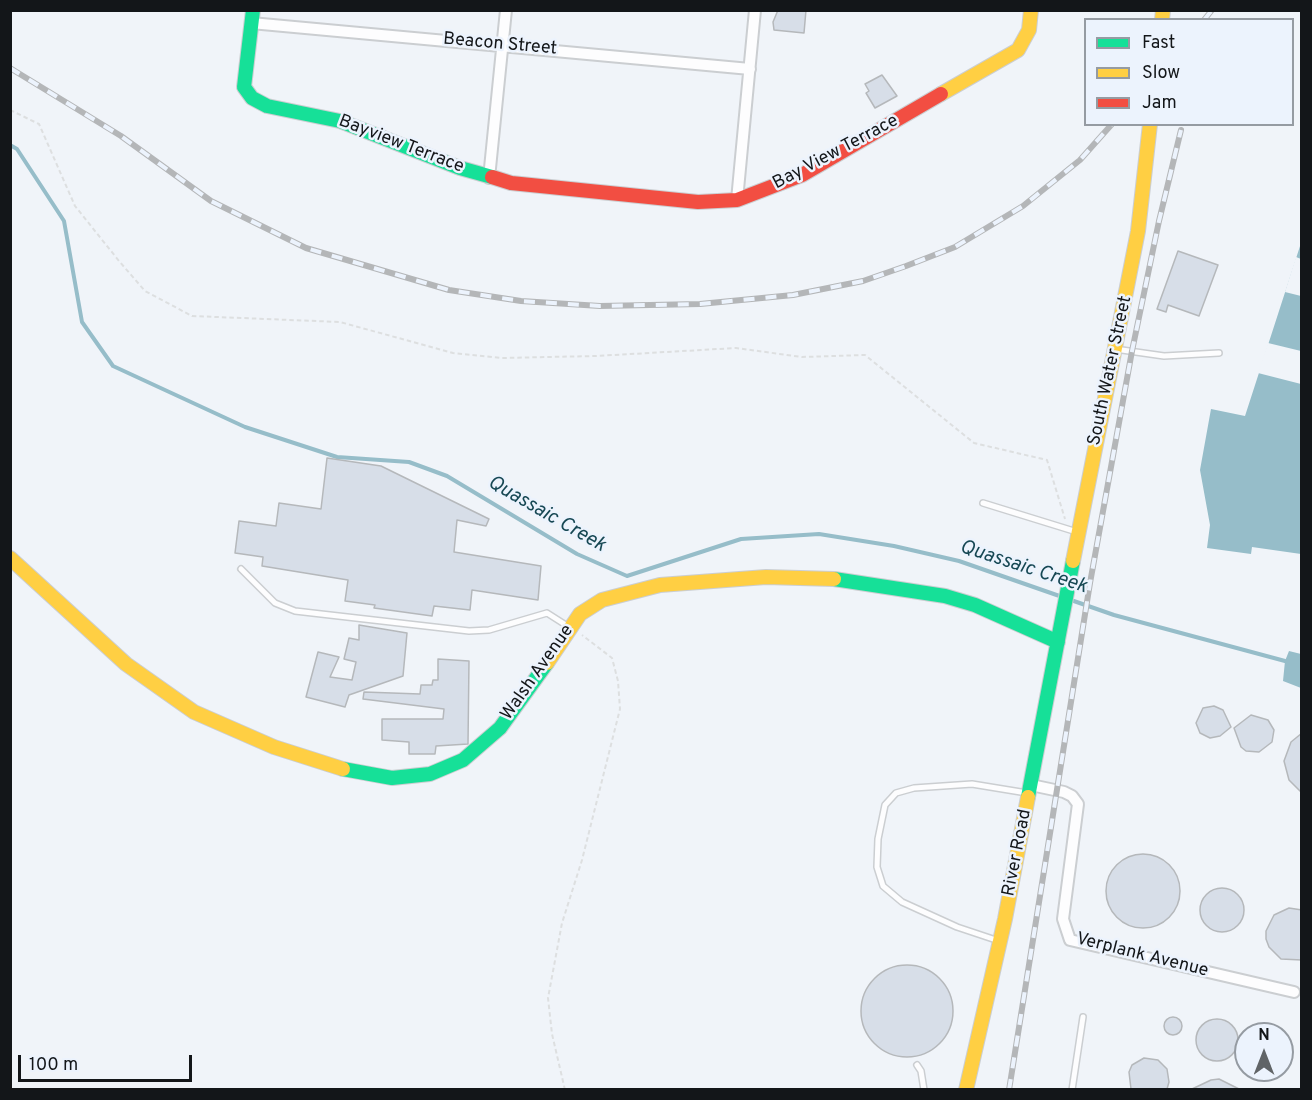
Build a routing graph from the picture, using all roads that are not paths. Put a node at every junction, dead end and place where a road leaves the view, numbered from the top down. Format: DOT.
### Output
graph roads {
  1 [pos="506,10"];
  2 [pos="755,10"];
  3 [pos="1031,10"];
  4 [pos="252,17"];
  5 [pos="502,45"];
  6 [pos="750,69"];
  7 [pos="1150,126"];
  8 [pos="489,178"];
  9 [pos="737,200"];
  10 [pos="1114,349"];
  11 [pos="1219,353"];
  12 [pos="983,503"];
  13 [pos="1079,532"];
  14 [pos="10,558"];
  15 [pos="241,569"];
  16 [pos="1063,615"];
  17 [pos="569,627"];
  18 [pos="1058,642"];
  19 [pos="1030,789"];
  20 [pos="1000,941"];
  21 [pos="1294,992"];
  22 [pos="1083,1017"];
  23 [pos="916,1065"];
  24 [pos="924,1089"];
  25 [pos="966,1089"];
  26 [pos="1071,1089"];
  1 -- 5 [label="street"];
  2 -- 6 [label="street"];
  3 -- 9 [label="street, Bay View Terrace"];
  4 -- 5 [label="street, Beacon Street"];
  4 -- 8 [label="street, Bayview Terrace"];
  5 -- 6 [label="street, Beacon Street"];
  5 -- 8 [label="street"];
  6 -- 9 [label="street"];
  7 -- 10 [label="street, South Water Street"];
  8 -- 9 [label="street, Bay View Terrace"];
  10 -- 11 [label="lane"];
  10 -- 13 [label="street, South Water Street"];
  12 -- 13 [label="lane"];
  13 -- 16 [label="street, South Water Street"];
  14 -- 17 [label="street, Walsh Avenue"];
  15 -- 17 [label="lane"];
  16 -- 18 [label="street, River Road"];
  17 -- 18 [label="street, Walsh Avenue"];
  18 -- 19 [label="street, River Road"];
  19 -- 20 [label="street, River Road"];
  19 -- 20 [label="lane"];
  19 -- 21 [label="street, Verplank Avenue"];
  20 -- 25 [label="street, River Road"];
  22 -- 26 [label="lane"];
  23 -- 24 [label="lane"];
}
